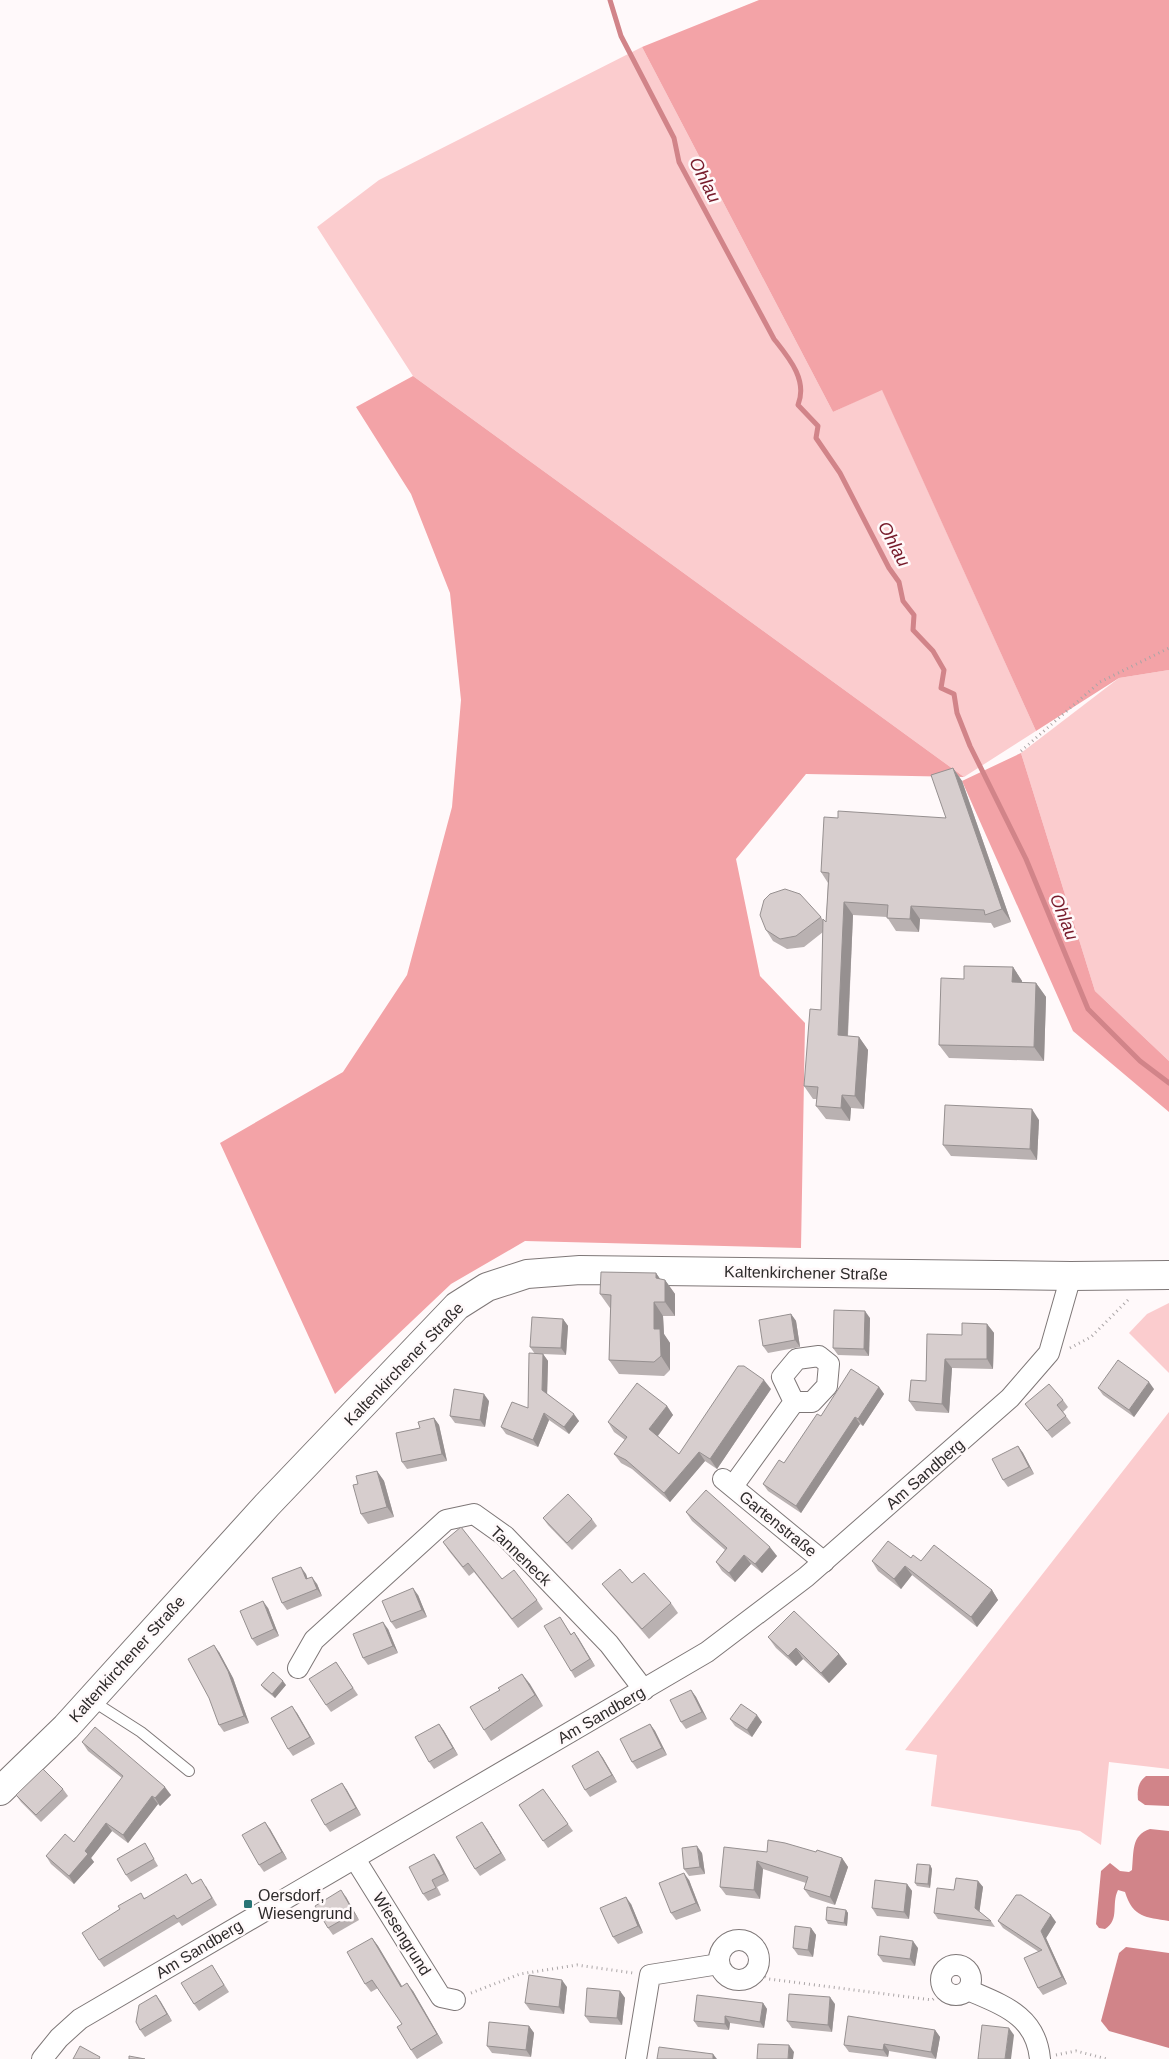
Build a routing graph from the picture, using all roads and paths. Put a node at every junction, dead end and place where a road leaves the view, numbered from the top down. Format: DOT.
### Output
graph roads {
  1 [pos="1169,648"];
  2 [pos="1021,751"];
  3 [pos="1169,1275"];
  4 [pos="1071,1276"];
  5 [pos="1135,1294"];
  6 [pos="1042,1361"];
  7 [pos="794,1402"];
  8 [pos="824,1562"];
  9 [pos="298,1668"];
  10 [pos="644,1690"];
  11 [pos="90,1700"];
  12 [pos="189,1771"];
  13 [pos="0,1791"];
  14 [pos="355,1858"];
  15 [pos="719,1964"];
  16 [pos="756,1972"];
  17 [pos="650,1975"];
  18 [pos="945,1990"];
  19 [pos="968,1990"];
  20 [pos="455,2000"];
  21 [pos="1040,2058"];
  22 [pos="42,2059"];
  23 [pos="636,2059"];
  24 [pos="1107,2059"];
  1 -- 2 [label="path"];
  3 -- 4 [label="main road, Kaltenkirchener Straße"];
  4 -- 6 [label="street, Am Sandberg"];
  4 -- 11 [label="main road, Kaltenkirchener Straße"];
  5 -- 6 [label="path"];
  6 -- 8 [label="street, Am Sandberg"];
  7 -- 8 [label="street, Gartenstraße"];
  8 -- 10 [label="street, Am Sandberg"];
  9 -- 10 [label="street, Tanneneck"];
  10 -- 14 [label="street, Am Sandberg"];
  11 -- 12 [label="lane"];
  11 -- 13 [label="main road, Kaltenkirchener Straße"];
  14 -- 20 [label="street, Wiesengrund"];
  14 -- 22 [label="street, Am Sandberg"];
  15 -- 16 [label="street"];
  15 -- 16 [label="street"];
  15 -- 17 [label="street"];
  16 -- 18 [label="path"];
  17 -- 20 [label="path"];
  17 -- 23 [label="street"];
  18 -- 19 [label="street"];
  18 -- 19 [label="street"];
  19 -- 21 [label="street"];
  21 -- 24 [label="path"];
}
